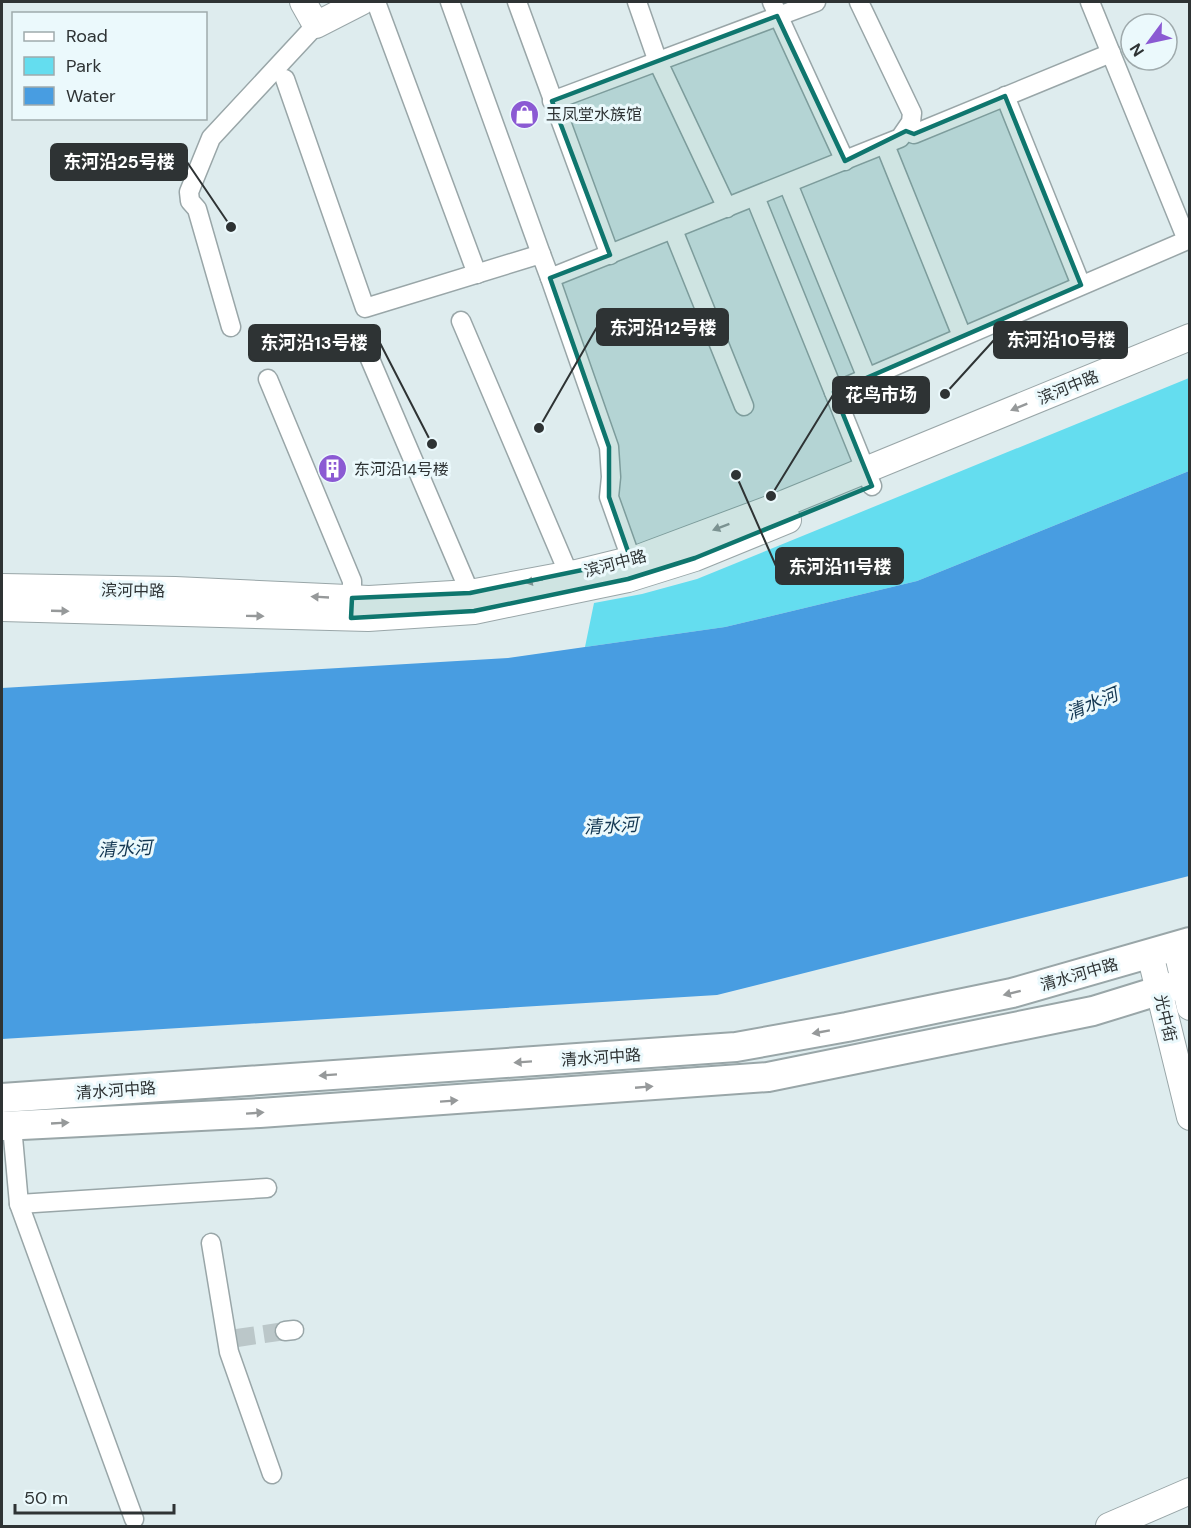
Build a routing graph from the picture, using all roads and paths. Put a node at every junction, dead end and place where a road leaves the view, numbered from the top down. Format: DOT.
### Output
graph roads {
  1 [pos="303,2"];
  2 [pos="362,2"];
  3 [pos="376,2"];
  4 [pos="450,2"];
  5 [pos="517,2"];
  6 [pos="637,2"];
  7 [pos="816,2"];
  8 [pos="859,2"];
  9 [pos="1090,2"];
  10 [pos="775,9"];
  11 [pos="316,25"];
  12 [pos="1111,53"];
  13 [pos="658,62"];
  14 [pos="285,79"];
  15 [pos="1005,96"];
  16 [pos="552,100"];
  17 [pos="906,131"];
  18 [pos="885,145"];
  19 [pos="845,161"];
  20 [pos="788,184"];
  21 [pos="755,197"];
  22 [pos="727,208"];
  23 [pos="673,230"];
  24 [pos="1188,239"];
  25 [pos="541,254"];
  26 [pos="610,255"];
  27 [pos="477,274"];
  28 [pos="550,278"];
  29 [pos="1081,285"];
  30 [pos="461,321"];
  31 [pos="231,327"];
  32 [pos="962,336"];
  33 [pos="1190,337"];
  34 [pos="361,338"];
  35 [pos="1190,357"];
  36 [pos="867,378"];
  37 [pos="268,379"];
  38 [pos="834,392"];
  39 [pos="744,406"];
  40 [pos="869,478"];
  41 [pos="634,568"];
  42 [pos="573,583"];
  43 [pos="2,587"];
  44 [pos="470,603"];
  45 [pos="2,608"];
  46 [pos="352,608"];
  47 [pos="1172,947"];
  48 [pos="1181,990"];
  49 [pos="2,1098"];
  50 [pos="1190,1117"];
  51 [pos="7,1126"];
  52 [pos="267,1188"];
  53 [pos="19,1204"];
  54 [pos="211,1243"];
  55 [pos="272,1474"];
  56 [pos="1190,1491"];
  57 [pos="134,1519"];
  58 [pos="1109,1527"];
  1 -- 11 [label="main road"];
  2 -- 11 [label="main road"];
  3 -- 27 [label="street"];
  4 -- 25 [label="street"];
  5 -- 16 [label="street"];
  6 -- 13 [label="street"];
  7 -- 10 [label="street"];
  8 -- 17 [label="street"];
  9 -- 12 [label="street"];
  10 -- 13 [label="street"];
  10 -- 19 [label="street"];
  11 -- 31 [label="street"];
  12 -- 15 [label="street"];
  12 -- 24 [label="street"];
  13 -- 16 [label="street"];
  13 -- 22 [label="street"];
  14 -- 27 [label="street"];
  15 -- 17 [label="street"];
  15 -- 29 [label="street"];
  16 -- 26 [label="street"];
  17 -- 18 [label="street"];
  18 -- 19 [label="street"];
  18 -- 32 [label="street"];
  19 -- 20 [label="street"];
  20 -- 21 [label="street"];
  20 -- 36 [label="street"];
  21 -- 22 [label="street"];
  21 -- 38 [label="street"];
  22 -- 23 [label="street"];
  23 -- 26 [label="street"];
  23 -- 39 [label="street"];
  24 -- 29 [label="street"];
  25 -- 27 [label="street"];
  25 -- 28 [label="street"];
  26 -- 28 [label="street"];
  28 -- 41 [label="street"];
  29 -- 32 [label="street"];
  30 -- 42 [label="street"];
  32 -- 36 [label="street"];
  33 -- 40 [label="main road, 滨河中路, one-way"];
  34 -- 44 [label="street"];
  35 -- 40 [label="main road, 滨河中路"];
  36 -- 38 [label="street"];
  37 -- 46 [label="street"];
  38 -- 40 [label="street"];
  40 -- 41 [label="main road, 滨河中路"];
  41 -- 42 [label="main road, 滨河中路"];
  42 -- 44 [label="main road, 滨河中路"];
  46 -- 43 [label="main road, 滨河中路, one-way"];
  44 -- 46 [label="main road, 滨河中路"];
  45 -- 46 [label="main road, 滨河中路, one-way"];
  47 -- 48 [label="main road, 光中街"];
  47 -- 49 [label="main road, 清水河中路, one-way"];
  48 -- 50 [label="main road, 光中街"];
  51 -- 48 [label="main road, 清水河中路, one-way"];
  51 -- 53 [label="street"];
  52 -- 53 [label="street"];
  53 -- 57 [label="street"];
  54 -- 55 [label="street"];
  56 -- 58 [label="main road"];
}
